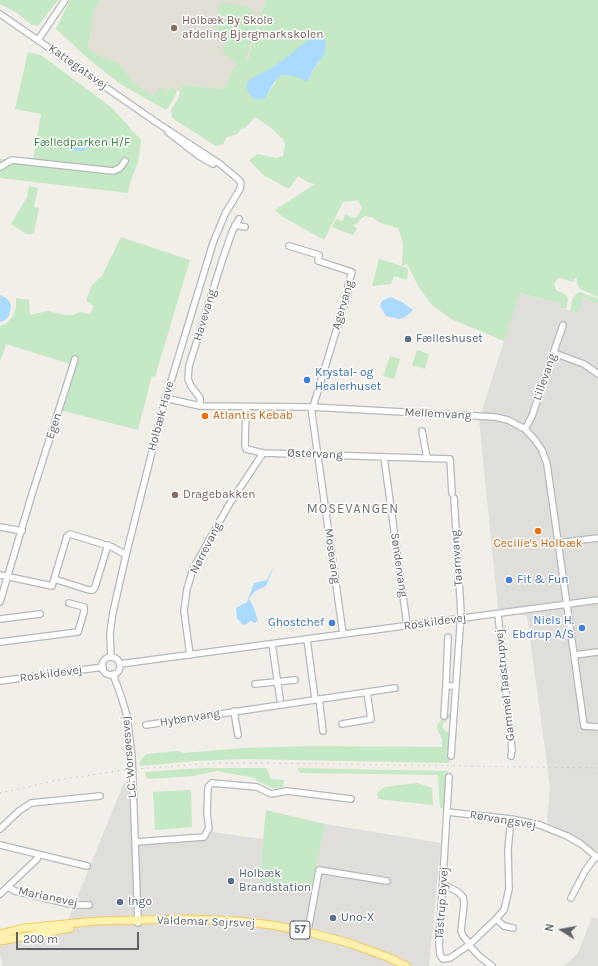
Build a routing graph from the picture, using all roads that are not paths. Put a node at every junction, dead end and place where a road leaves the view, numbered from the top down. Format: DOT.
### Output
graph roads {
  1 [pos="65,0"];
  2 [pos="0,14"];
  3 [pos="38,40"];
  4 [pos="156,122"];
  5 [pos="125,161"];
  6 [pos="0,167"];
  7 [pos="222,167"];
  8 [pos="242,184"];
  9 [pos="239,219"];
  10 [pos="235,225"];
  11 [pos="245,227"];
  12 [pos="289,246"];
  13 [pos="563,325"];
  14 [pos="554,353"];
  15 [pos="75,359"];
  16 [pos="598,374"];
  17 [pos="166,398"];
  18 [pos="200,406"];
  19 [pos="246,407"];
  20 [pos="312,407"];
  21 [pos="525,429"];
  22 [pos="422,431"];
  23 [pos="263,452"];
  24 [pos="317,454"];
  25 [pos="384,457"];
  26 [pos="427,458"];
  27 [pos="453,496"];
  28 [pos="0,527"];
  29 [pos="22,531"];
  30 [pos="598,538"];
  31 [pos="558,543"];
  32 [pos="108,545"];
  33 [pos="126,555"];
  34 [pos="0,575"];
  35 [pos="8,577"];
  36 [pos="54,579"];
  37 [pos="598,600"];
  38 [pos="0,602"];
  39 [pos="69,603"];
  40 [pos="567,604"];
  41 [pos="40,614"];
  42 [pos="498,614"];
  43 [pos="460,618"];
  44 [pos="0,619"];
  45 [pos="407,625"];
  46 [pos="343,634"];
  47 [pos="448,637"];
  48 [pos="307,639"];
  49 [pos="0,642"];
  50 [pos="272,644"];
  51 [pos="598,652"];
  52 [pos="190,655"];
  53 [pos="574,655"];
  54 [pos="111,657"];
  55 [pos="120,664"];
  56 [pos="103,667"];
  57 [pos="113,674"];
  58 [pos="295,680"];
  59 [pos="0,681"];
  60 [pos="277,682"];
  61 [pos="255,684"];
  62 [pos="446,686"];
  63 [pos="456,686"];
  64 [pos="395,688"];
  65 [pos="367,692"];
  66 [pos="317,699"];
  67 [pos="280,702"];
  68 [pos="234,711"];
  69 [pos="444,716"];
  70 [pos="342,724"];
  71 [pos="146,725"];
  72 [pos="598,727"];
  73 [pos="323,731"];
  74 [pos="238,736"];
  75 [pos="451,756"];
  76 [pos="511,756"];
  77 [pos="449,777"];
  78 [pos="100,796"];
  79 [pos="351,799"];
  80 [pos="447,812"];
  81 [pos="511,819"];
  82 [pos="0,829"];
  83 [pos="135,842"];
  84 [pos="0,845"];
  85 [pos="38,854"];
  86 [pos="597,857"];
  87 [pos="87,866"];
  88 [pos="387,881"];
  89 [pos="443,884"];
  90 [pos="8,887"];
  91 [pos="0,894"];
  92 [pos="571,898"];
  93 [pos="89,905"];
  94 [pos="496,919"];
  95 [pos="138,921"];
  96 [pos="513,928"];
  97 [pos="0,934"];
  98 [pos="308,934"];
  99 [pos="0,941"];
  100 [pos="469,944"];
  101 [pos="395,966"];
  102 [pos="406,966"];
  103 [pos="492,966"];
  1 -- 3 [label="street"];
  2 -- 3 [label="street, Kattegatsvej"];
  3 -- 4 [label="street, Kattegatsvej"];
  4 -- 7 [label="street, Kattegatsvej"];
  4 -- 7 [label="street, Kattegatsvej"];
  5 -- 6 [label="street"];
  7 -- 8 [label="street, Kattegatsvej"];
  8 -- 17 [label="street, Holbæk Have"];
  9 -- 10 [label="street, Havevang"];
  10 -- 11 [label="street"];
  10 -- 18 [label="street, Havevang"];
  12 -- 20 [label="street, Agervang"];
  13 -- 14 [label="street, Lillevang"];
  14 -- 16 [label="street"];
  14 -- 21 [label="street, Lillevang"];
  15 -- 29 [label="street, Egen"];
  17 -- 18 [label="street, Mellemvang"];
  17 -- 33 [label="street, Holbæk Have"];
  18 -- 19 [label="street, Mellemvang"];
  19 -- 20 [label="street, Mellemvang"];
  19 -- 23 [label="street, Østervang"];
  20 -- 21 [label="street, Mellemvang"];
  20 -- 24 [label="street, Mosevang"];
  21 -- 31 [label="street, Mellemvang"];
  22 -- 26 [label="street"];
  23 -- 24 [label="street, Østervang"];
  23 -- 52 [label="street, Nørrevang"];
  24 -- 25 [label="street, Østervang"];
  24 -- 46 [label="street, Mosevang"];
  25 -- 26 [label="street, Østervang"];
  25 -- 45 [label="street, Søndervang"];
  26 -- 27 [label="street, Østervang"];
  27 -- 43 [label="street, Taarnvang"];
  28 -- 29 [label="street"];
  29 -- 35 [label="street, Egen"];
  30 -- 31 [label="street"];
  31 -- 40 [label="street, Mellemvang"];
  32 -- 33 [label="street"];
  32 -- 36 [label="street"];
  32 -- 36 [label="street"];
  33 -- 54 [label="street, Holbæk Have"];
  34 -- 35 [label="street"];
  35 -- 36 [label="street"];
  35 -- 38 [label="street, Egen"];
  37 -- 40 [label="street, Roskildevej"];
  39 -- 49 [label="street"];
  40 -- 42 [label="street, Roskildevej"];
  40 -- 53 [label="street, Mellemvang"];
  41 -- 44 [label="street"];
  42 -- 43 [label="street, Roskildevej"];
  42 -- 76 [label="street, Gammel Taastrupvej"];
  43 -- 45 [label="street, Roskildevej"];
  43 -- 63 [label="street, Taarnvang"];
  45 -- 46 [label="street, Roskildevej"];
  46 -- 48 [label="street, Roskildevej"];
  47 -- 62 [label="street"];
  48 -- 50 [label="street, Roskildevej"];
  48 -- 66 [label="street"];
  50 -- 52 [label="street, Roskildevej"];
  50 -- 60 [label="street"];
  51 -- 53 [label="street"];
  52 -- 55 [label="street, Roskildevej"];
  53 -- 72 [label="street, Mellemvang"];
  54 -- 55 [label="street"];
  54 -- 56 [label="street"];
  55 -- 57 [label="street"];
  56 -- 57 [label="street"];
  56 -- 59 [label="street, Roskildevej"];
  57 -- 83 [label="street, L.C. Worsøesvej, bridge"];
  58 -- 60 [label="street"];
  60 -- 61 [label="street"];
  60 -- 67 [label="street"];
  62 -- 63 [label="street"];
  62 -- 69 [label="street"];
  63 -- 75 [label="street, Taarnvang"];
  64 -- 65 [label="street, Hybenvang"];
  65 -- 66 [label="street, Hybenvang"];
  65 -- 70 [label="street"];
  66 -- 67 [label="street, Hybenvang"];
  66 -- 73 [label="street"];
  67 -- 68 [label="street, Hybenvang"];
  68 -- 71 [label="street, Hybenvang"];
  68 -- 74 [label="street, Hybenvang"];
  77 -- 80 [label="street, Tåstrup Byvej"];
  78 -- 82 [label="street"];
  79 -- 83 [label="street"];
  80 -- 81 [label="street, Rørvangsvej"];
  80 -- 89 [label="street, Tåstrup Byvej"];
  81 -- 86 [label="street, Rørvangsvej"];
  81 -- 94 [label="street, Tåstrup Byvej"];
  83 -- 95 [label="street, L.C. Worsøesvej"];
  84 -- 85 [label="street"];
  85 -- 87 [label="street"];
  85 -- 90 [label="street"];
  86 -- 92 [label="street"];
  88 -- 98 [label="street"];
  89 -- 100 [label="street"];
  89 -- 100 [label="street, Tåstrup Byvej"];
  90 -- 91 [label="street"];
  90 -- 93 [label="street, Marianevej"];
  94 -- 96 [label="street"];
  94 -- 100 [label="street, Tåstrup Byvej"];
  95 -- 97 [label="main road, Valdemar Sejrsvej / 57"];
  95 -- 98 [label="main road, Valdemar Sejrsvej / 57"];
  95 -- 99 [label="main road, Valdemar Sejrsvej / 57"];
  98 -- 101 [label="main road, Valdemar Sejrsvej / 57"];
  98 -- 102 [label="main road, Valdemar Sejrsvej / 57"];
  100 -- 103 [label="street"];
}
